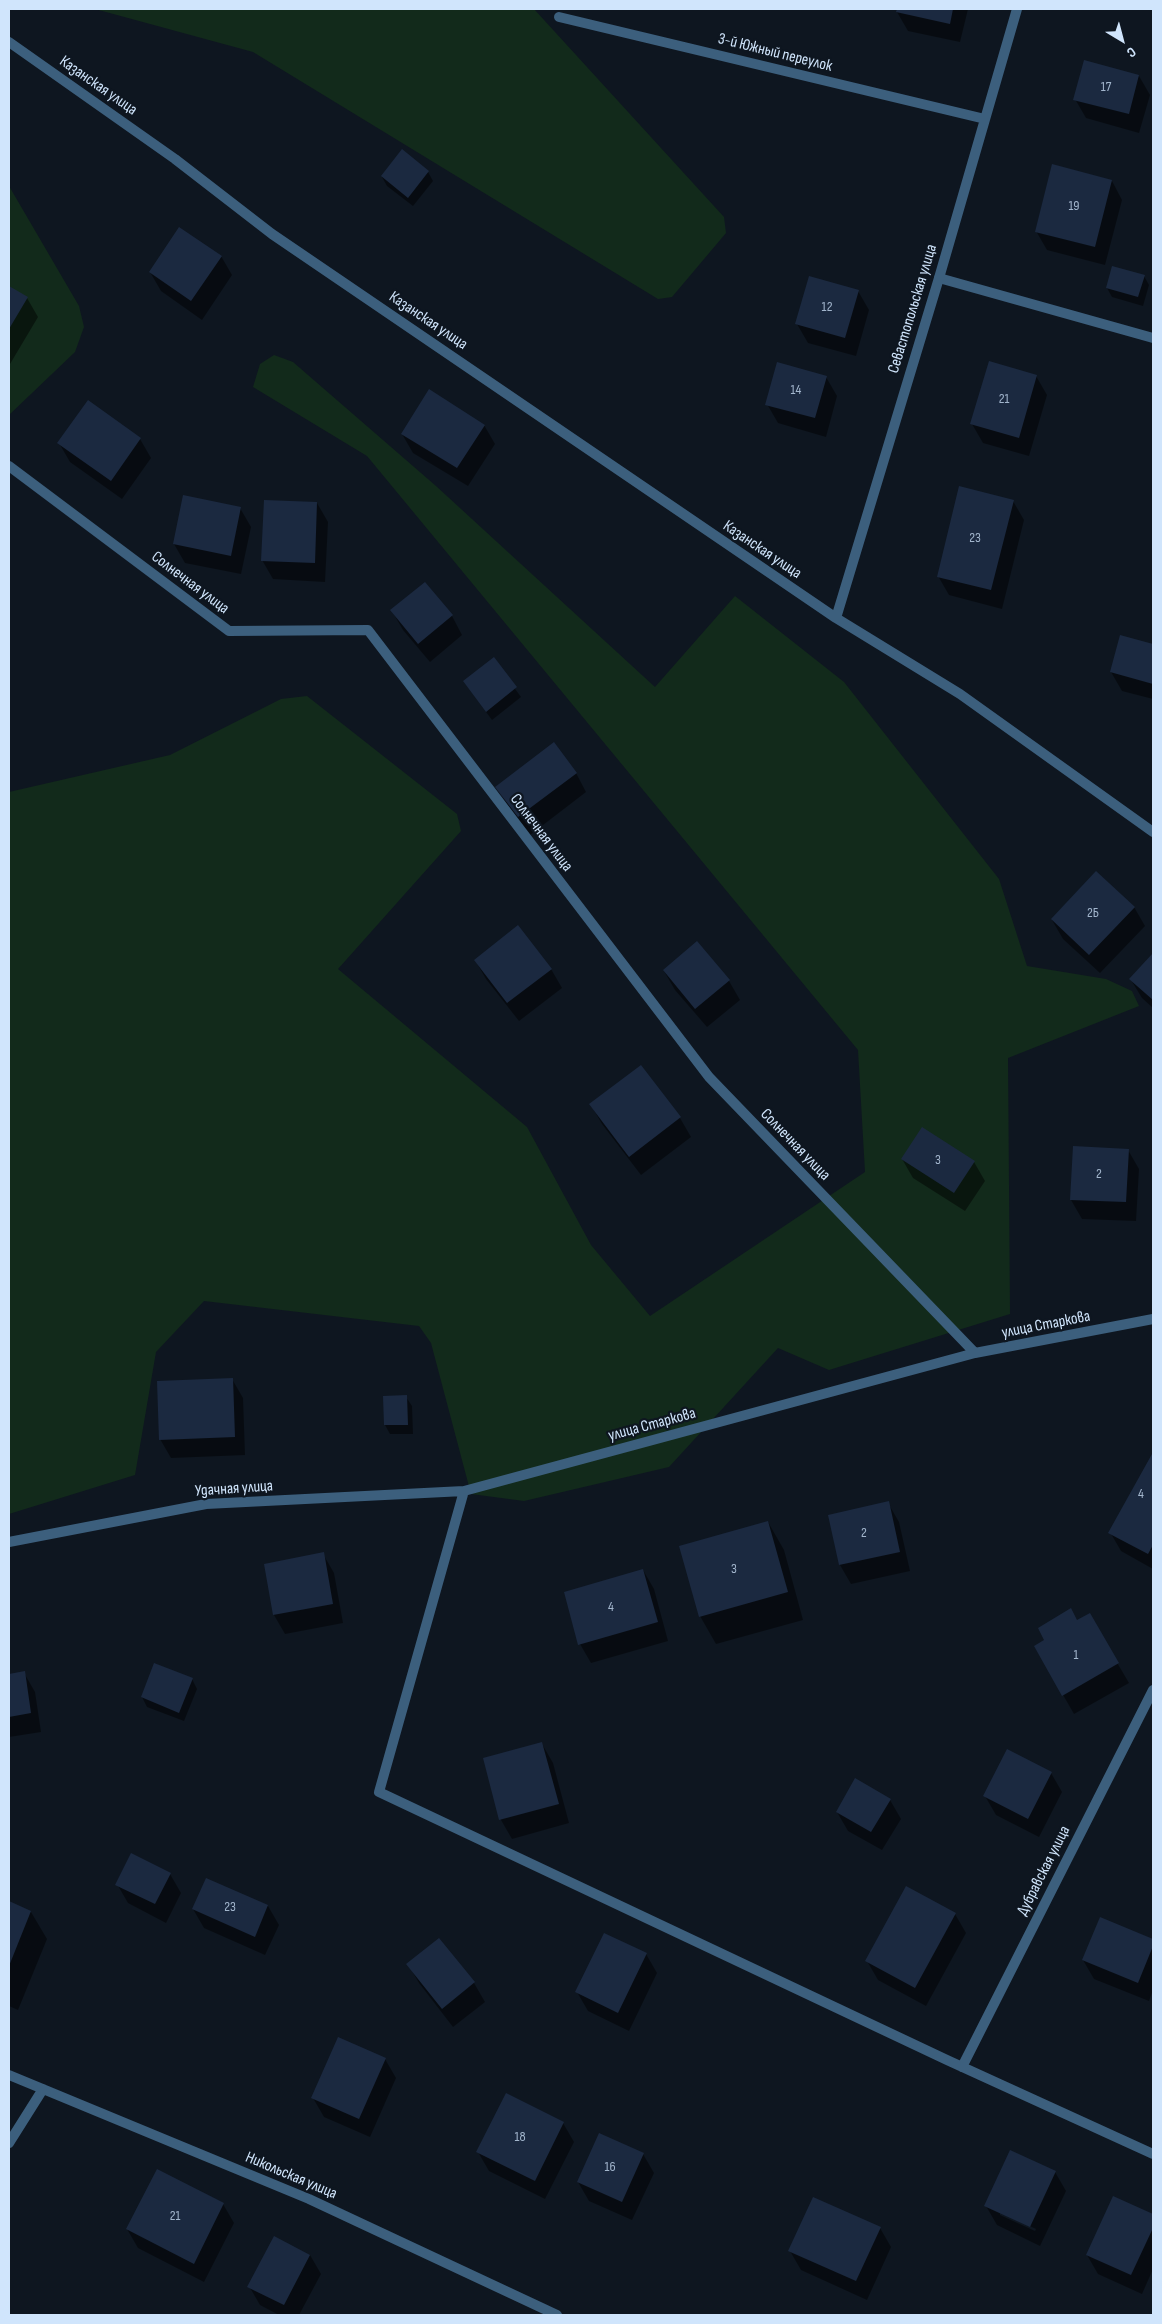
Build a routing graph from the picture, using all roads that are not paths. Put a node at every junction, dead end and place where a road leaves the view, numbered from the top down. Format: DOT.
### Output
graph roads {
  1 [pos="1017,9"];
  2 [pos="559,17"];
  3 [pos="9,42"];
  4 [pos="985,119"];
  5 [pos="939,278"];
  6 [pos="1153,338"];
  7 [pos="9,466"];
  8 [pos="836,618"];
  9 [pos="1153,832"];
  10 [pos="1153,1319"];
  11 [pos="976,1353"];
  12 [pos="464,1491"];
  13 [pos="9,1542"];
  14 [pos="1153,1690"];
  15 [pos="962,2067"];
  16 [pos="9,2075"];
  17 [pos="43,2089"];
  18 [pos="9,2143"];
  19 [pos="1153,2154"];
  20 [pos="557,2315"];
  1 -- 4 [label="street, Севастопольская улица"];
  2 -- 4 [label="street, 3-й Южный переулок"];
  3 -- 8 [label="street, Казанская улица"];
  4 -- 5 [label="street, Севастопольская улица"];
  5 -- 6 [label="street"];
  5 -- 8 [label="street, Севастопольская улица"];
  7 -- 11 [label="street, Солнечная улица"];
  8 -- 9 [label="street, Казанская улица"];
  10 -- 11 [label="street, улица Старкова"];
  11 -- 12 [label="street, улица Старкова"];
  12 -- 13 [label="street, Удачная улица"];
  12 -- 15 [label="street"];
  14 -- 15 [label="street, Дубравская улица"];
  15 -- 19 [label="street"];
  16 -- 17 [label="street, Никольская улица"];
  17 -- 18 [label="street"];
  17 -- 20 [label="street, Никольская улица"];
}
